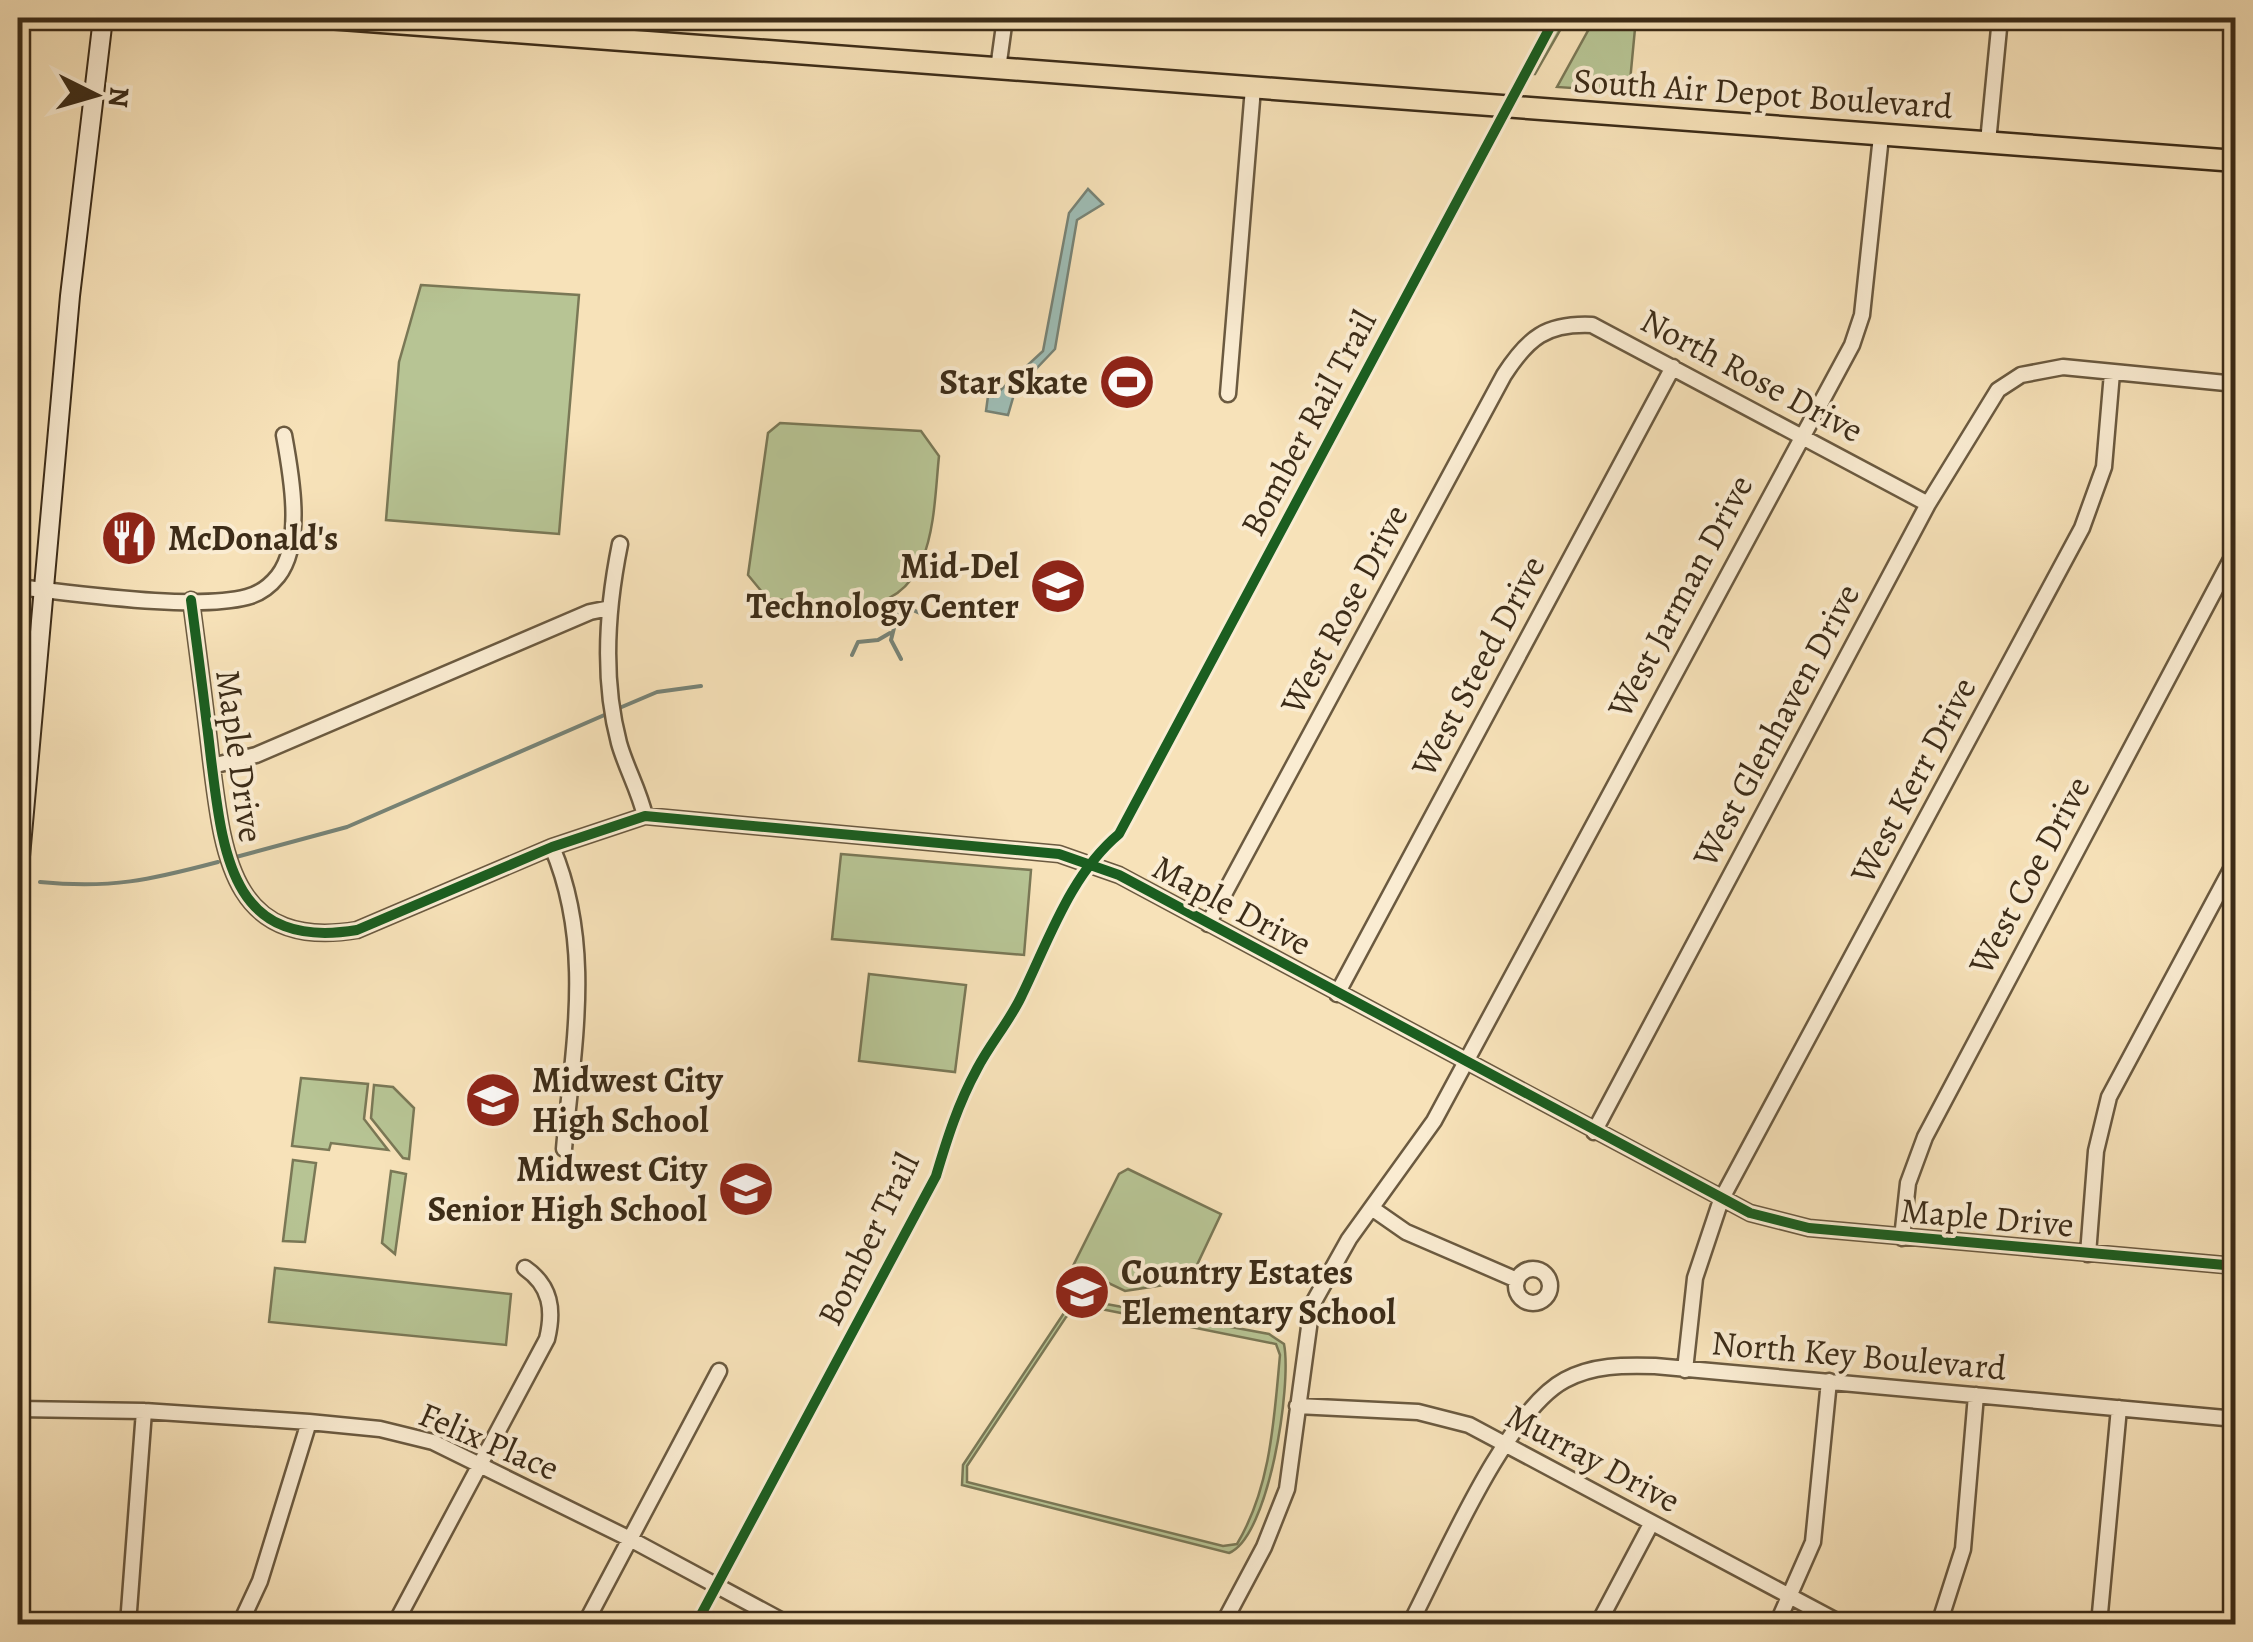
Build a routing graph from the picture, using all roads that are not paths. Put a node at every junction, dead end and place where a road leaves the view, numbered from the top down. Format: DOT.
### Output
graph roads {
  1 [pos="103,18"];
  2 [pos="328,18"];
  3 [pos="1005,18"];
  4 [pos="2000,18"];
  5 [pos="430,21"];
  6 [pos="998,69"];
  7 [pos="1253,88"];
  8 [pos="1881,136"];
  9 [pos="1988,142"];
  10 [pos="2236,160"];
  11 [pos="1542,330"];
  12 [pos="1673,367"];
  13 [pos="2112,373"];
  14 [pos="2236,384"];
  15 [pos="1228,394"];
  16 [pos="284,434"];
  17 [pos="1802,434"];
  18 [pos="1928,504"];
  19 [pos="620,544"];
  20 [pos="2236,550"];
  21 [pos="18,588"];
  22 [pos="42,590"];
  23 [pos="191,600"];
  24 [pos="610,608"];
  25 [pos="212,766"];
  26 [pos="645,816"];
  27 [pos="552,848"];
  28 [pos="2236,860"];
  29 [pos="18,879"];
  30 [pos="1208,924"];
  31 [pos="1337,994"];
  32 [pos="1464,1064"];
  33 [pos="1594,1132"];
  34 [pos="564,1149"];
  35 [pos="1720,1200"];
  36 [pos="1373,1210"];
  37 [pos="1902,1238"];
  38 [pos="2088,1254"];
  39 [pos="2236,1266"];
  40 [pos="525,1268"];
  41 [pos="1517,1280"];
  42 [pos="1685,1370"];
  43 [pos="719,1371"];
  44 [pos="1829,1381"];
  45 [pos="1976,1395"];
  46 [pos="1297,1406"];
  47 [pos="2120,1408"];
  48 [pos="18,1410"];
  49 [pos="144,1411"];
  50 [pos="2236,1419"];
  51 [pos="309,1422"];
  52 [pos="1506,1443"];
  53 [pos="479,1464"];
  54 [pos="1651,1524"];
  55 [pos="630,1539"];
  56 [pos="1792,1597"];
  57 [pos="128,1624"];
  58 [pos="240,1624"];
  59 [pos="395,1624"];
  60 [pos="584,1624"];
  61 [pos="788,1624"];
  62 [pos="1222,1624"];
  63 [pos="1410,1624"];
  64 [pos="1598,1624"];
  65 [pos="1777,1624"];
  66 [pos="1842,1624"];
  67 [pos="1939,1624"];
  68 [pos="2099,1624"];
  1 -- 22 [label="main road"];
  2 -- 5 [label="main road, South Air Depot Boulevard"];
  3 -- 6 [label="street"];
  4 -- 9 [label="street"];
  5 -- 6 [label="main road, South Air Depot Boulevard"];
  6 -- 7 [label="main road, South Air Depot Boulevard"];
  7 -- 8 [label="main road, South Air Depot Boulevard"];
  7 -- 15 [label="street"];
  8 -- 9 [label="main road, South Air Depot Boulevard"];
  8 -- 17 [label="street, West Jarman Drive"];
  9 -- 10 [label="main road, South Air Depot Boulevard"];
  11 -- 12 [label="street, North Rose Drive"];
  11 -- 30 [label="street, West Rose Drive"];
  12 -- 17 [label="street, North Rose Drive"];
  12 -- 31 [label="street, West Steed Drive"];
  13 -- 14 [label="street"];
  13 -- 18 [label="street, West Glenhaven Drive"];
  13 -- 35 [label="street, West Kerr Drive"];
  16 -- 23 [label="street"];
  17 -- 18 [label="street, North Rose Drive"];
  17 -- 32 [label="street, West Jarman Drive"];
  18 -- 33 [label="street, West Glenhaven Drive"];
  19 -- 24 [label="street"];
  20 -- 37 [label="street, West Coe Drive"];
  21 -- 22 [label="street"];
  22 -- 23 [label="street"];
  22 -- 29 [label="main road"];
  23 -- 25 [label="street, Maple Drive"];
  24 -- 25 [label="street"];
  24 -- 26 [label="street"];
  25 -- 27 [label="street, Maple Drive"];
  26 -- 27 [label="street, Maple Drive"];
  26 -- 30 [label="street, Maple Drive"];
  27 -- 34 [label="street"];
  28 -- 38 [label="street"];
  30 -- 31 [label="street, Maple Drive"];
  31 -- 32 [label="street, Maple Drive"];
  32 -- 33 [label="street, Maple Drive"];
  32 -- 36 [label="street, West Jarman Drive"];
  33 -- 35 [label="street, Maple Drive"];
  35 -- 37 [label="street, Maple Drive"];
  35 -- 42 [label="street, West Kerr Drive"];
  36 -- 41 [label="street"];
  36 -- 46 [label="street, West Jarman Drive"];
  37 -- 38 [label="street, Maple Drive"];
  38 -- 39 [label="street, Maple Drive"];
  40 -- 53 [label="street"];
  42 -- 44 [label="street, North Key Boulevard"];
  42 -- 52 [label="street, North Key Boulevard"];
  43 -- 55 [label="street"];
  44 -- 45 [label="street, North Key Boulevard"];
  44 -- 56 [label="street"];
  45 -- 47 [label="street, North Key Boulevard"];
  45 -- 67 [label="street"];
  46 -- 52 [label="street, Murray Drive"];
  46 -- 62 [label="street, West Jarman Drive"];
  47 -- 50 [label="street, North Key Boulevard"];
  47 -- 68 [label="street"];
  48 -- 49 [label="street, Felix Place"];
  49 -- 51 [label="street, Felix Place"];
  49 -- 57 [label="street"];
  51 -- 53 [label="street, Felix Place"];
  51 -- 58 [label="street"];
  52 -- 54 [label="street, Murray Drive"];
  52 -- 63 [label="street, North Key Boulevard"];
  53 -- 55 [label="street, Felix Place"];
  53 -- 59 [label="street"];
  54 -- 56 [label="street, Murray Drive"];
  54 -- 64 [label="street"];
  55 -- 60 [label="street"];
  55 -- 61 [label="street, Felix Place"];
  56 -- 65 [label="street"];
  56 -- 66 [label="street, Murray Drive"];
}
